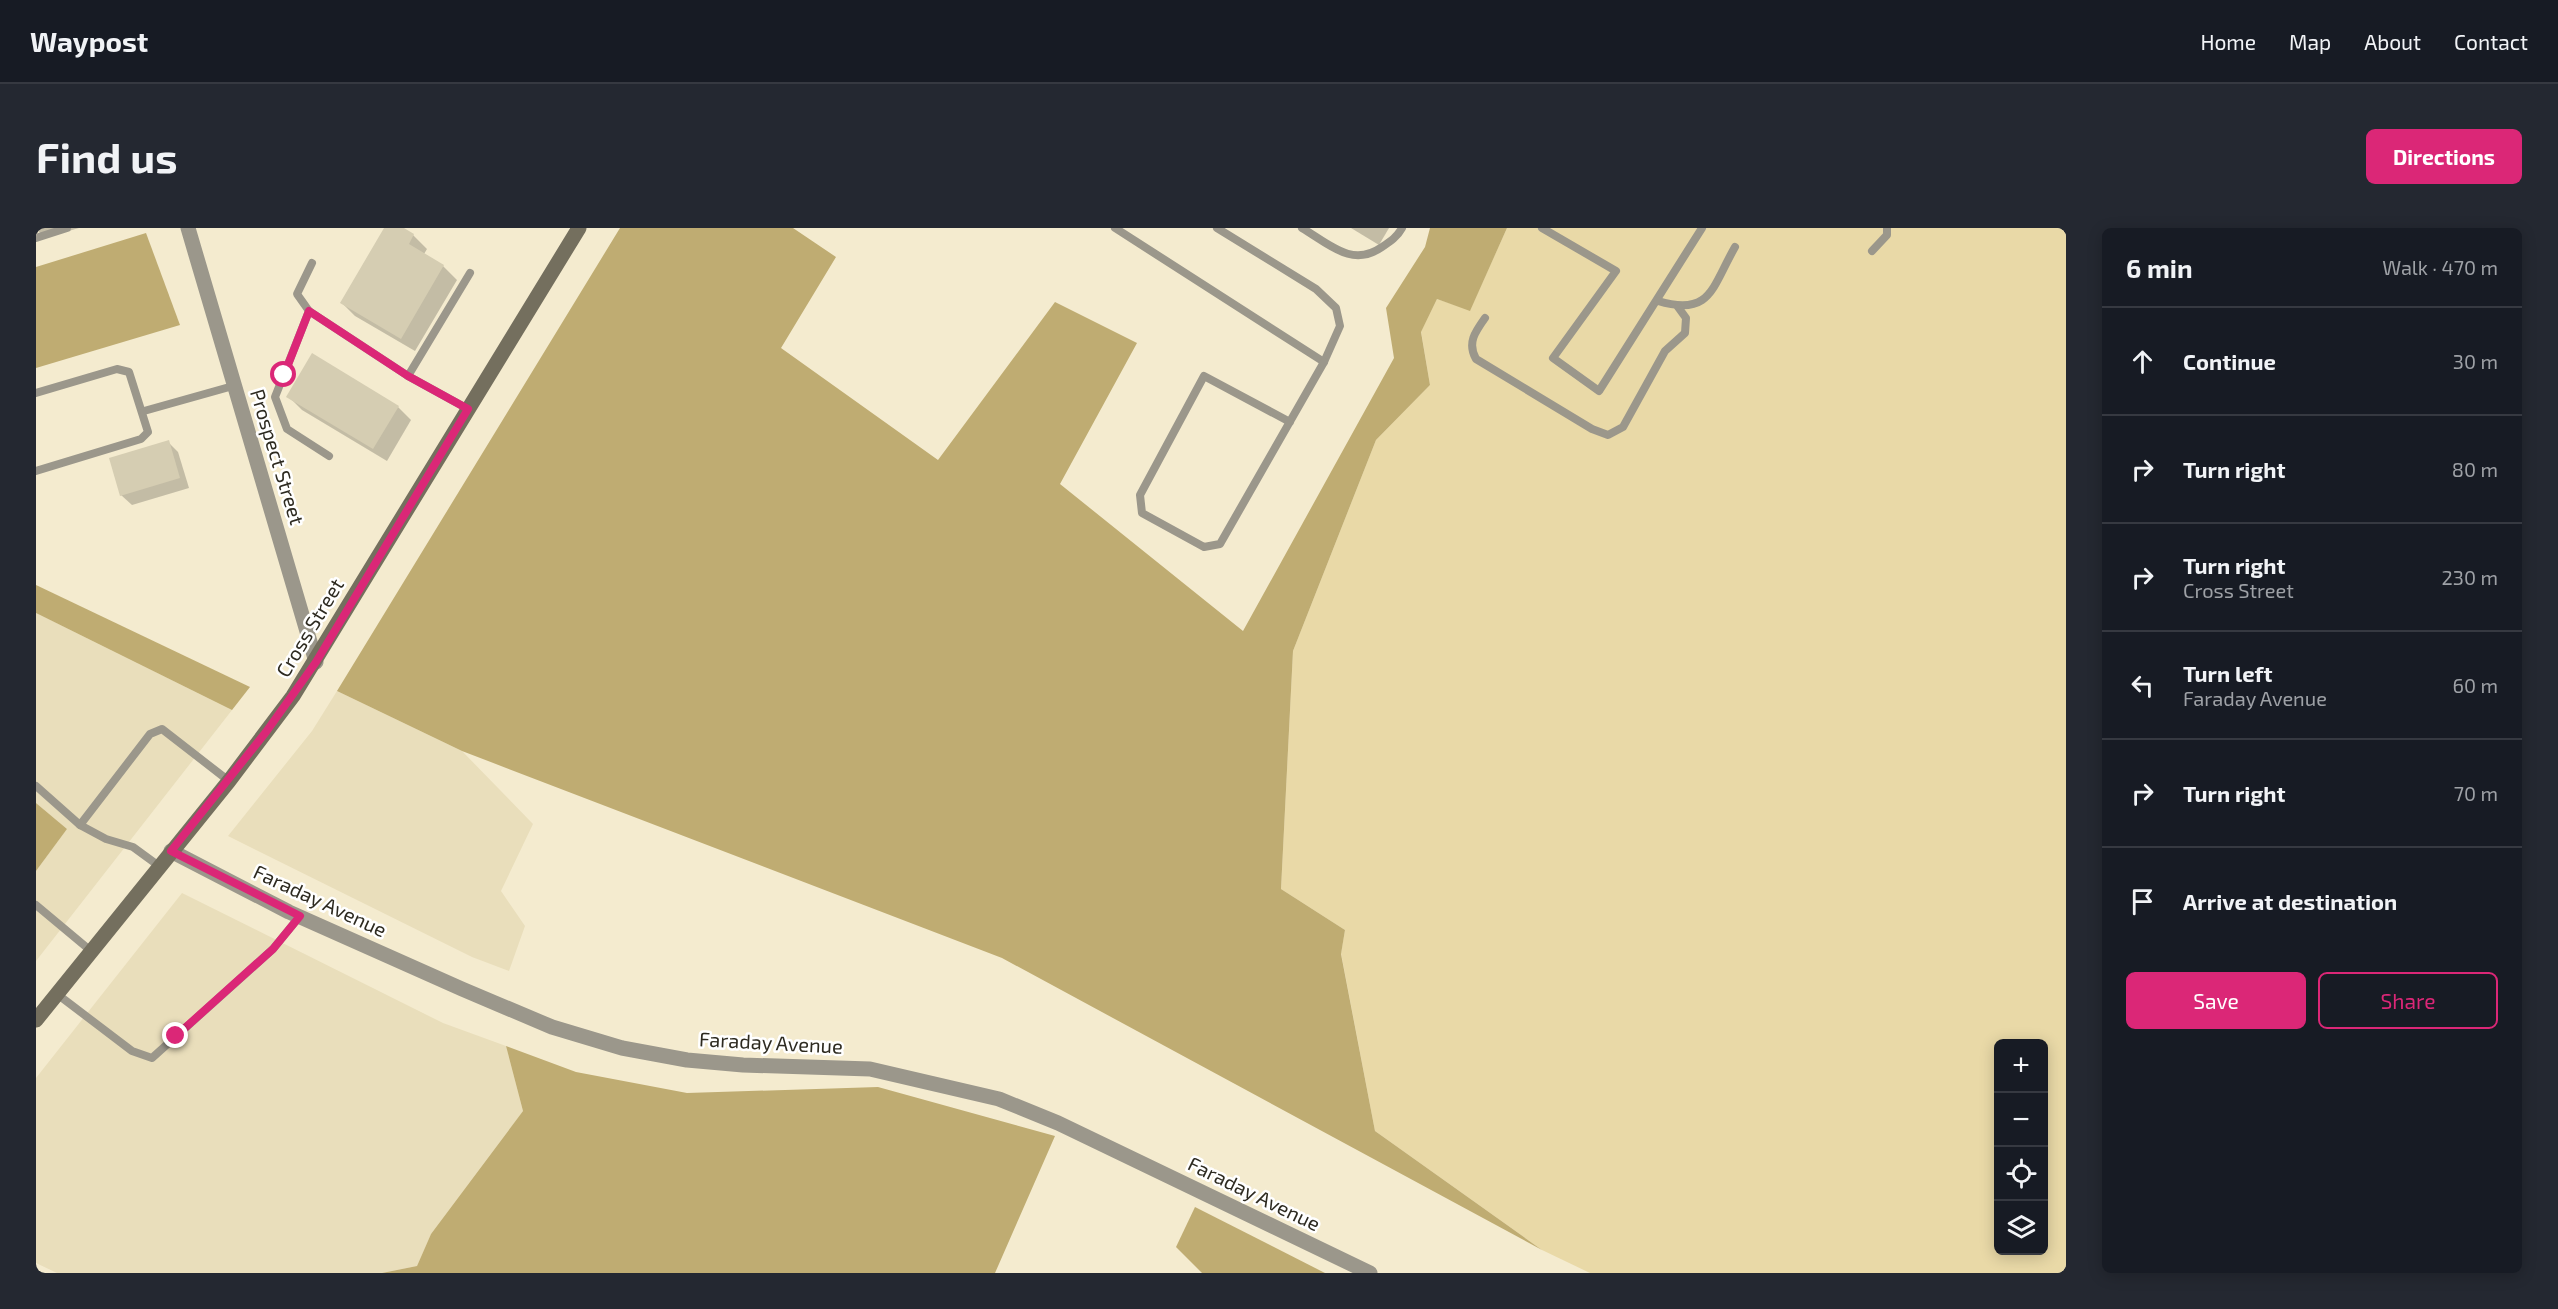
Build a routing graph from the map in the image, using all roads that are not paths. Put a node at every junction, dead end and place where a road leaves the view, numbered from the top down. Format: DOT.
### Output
graph roads {
  1 [pos="67,228"];
  2 [pos="188,228"];
  3 [pos="579,228"];
  4 [pos="1114,228"];
  5 [pos="1217,228"];
  6 [pos="1302,228"];
  7 [pos="1402,228"];
  8 [pos="1542,228"];
  9 [pos="1702,228"];
  10 [pos="1887,228"];
  11 [pos="36,238"];
  12 [pos="1735,247"];
  13 [pos="1872,251"];
  14 [pos="312,263"];
  15 [pos="470,273"];
  16 [pos="1658,301"];
  17 [pos="1678,307"];
  18 [pos="309,311"];
  19 [pos="1485,318"];
  20 [pos="1324,362"];
  21 [pos="408,376"];
  22 [pos="233,386"];
  23 [pos="36,393"];
  24 [pos="468,409"];
  25 [pos="144,411"];
  26 [pos="1290,422"];
  27 [pos="329,456"];
  28 [pos="36,471"];
  29 [pos="316,662"];
  30 [pos="229,781"];
  31 [pos="36,786"];
  32 [pos="80,825"];
  33 [pos="171,851"];
  34 [pos="159,866"];
  35 [pos="36,905"];
  36 [pos="300,916"];
  37 [pos="91,951"];
  38 [pos="57,994"];
  39 [pos="36,1020"];
  40 [pos="1370,1273"];
  1 -- 11 [label="lane"];
  2 -- 22 [label="street, Prospect Street"];
  3 -- 24 [label="main road, Cross Street"];
  4 -- 20 [label="lane"];
  5 -- 20 [label="lane"];
  6 -- 7 [label="lane"];
  8 -- 16 [label="lane"];
  9 -- 16 [label="lane"];
  10 -- 13 [label="lane"];
  12 -- 17 [label="lane"];
  14 -- 18 [label="lane"];
  15 -- 21 [label="lane"];
  16 -- 17 [label="lane"];
  17 -- 19 [label="lane"];
  18 -- 21 [label="lane"];
  18 -- 27 [label="lane"];
  20 -- 26 [label="lane"];
  21 -- 24 [label="lane"];
  22 -- 25 [label="lane"];
  22 -- 29 [label="street, Prospect Street"];
  23 -- 25 [label="lane"];
  24 -- 29 [label="main road, Cross Street"];
  25 -- 28 [label="lane"];
  26 -- 26 [label="lane"];
  29 -- 30 [label="main road, Cross Street"];
  30 -- 32 [label="lane"];
  30 -- 33 [label="main road, Cross Street"];
  31 -- 32 [label="lane"];
  32 -- 34 [label="lane"];
  33 -- 34 [label="main road, Cross Street"];
  33 -- 36 [label="street, Faraday Avenue"];
  34 -- 37 [label="main road, Cross Street"];
  35 -- 37 [label="lane"];
  36 -- 38 [label="lane"];
  36 -- 40 [label="street, Faraday Avenue"];
  37 -- 38 [label="main road, Cross Street"];
  38 -- 39 [label="main road, Cross Street"];
}
